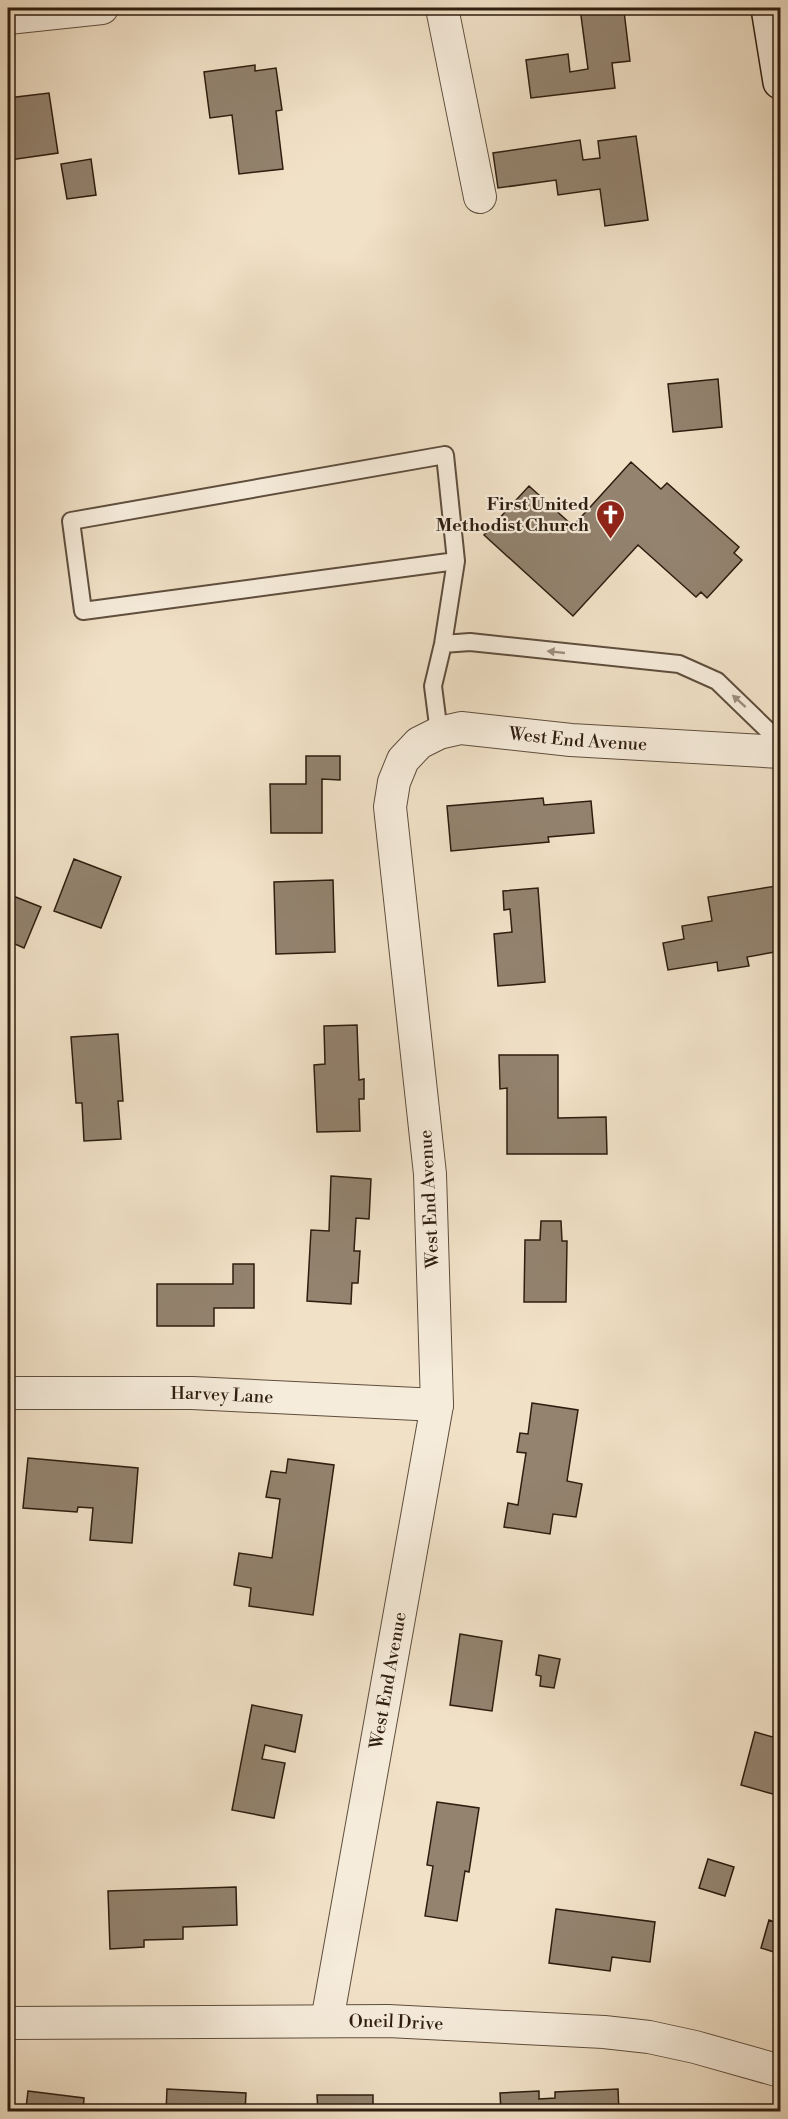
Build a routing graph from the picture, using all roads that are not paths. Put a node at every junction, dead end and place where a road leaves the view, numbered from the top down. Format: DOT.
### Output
graph roads {
  1 [pos="102,8"];
  2 [pos="442,8"];
  3 [pos="768,8"];
  4 [pos="8,18"];
  5 [pos="780,82"];
  6 [pos="480,197"];
  7 [pos="456,561"];
  8 [pos="443,644"];
  9 [pos="439,733"];
  10 [pos="780,742"];
  11 [pos="780,752"];
  12 [pos="8,1393"];
  13 [pos="437,1405"];
  14 [pos="327,2021"];
  15 [pos="8,2023"];
  16 [pos="780,2071"];
  1 -- 4 [label="street"];
  2 -- 6 [label="street"];
  3 -- 5 [label="main road"];
  7 -- 7 [label="lane"];
  7 -- 8 [label="lane"];
  8 -- 9 [label="lane"];
  10 -- 8 [label="lane, one-way"];
  9 -- 11 [label="street, West End Avenue"];
  9 -- 13 [label="street, West End Avenue"];
  12 -- 13 [label="street, Harvey Lane"];
  13 -- 14 [label="street, West End Avenue"];
  14 -- 15 [label="street, Oneil Drive"];
  14 -- 16 [label="street, Oneil Drive"];
}
